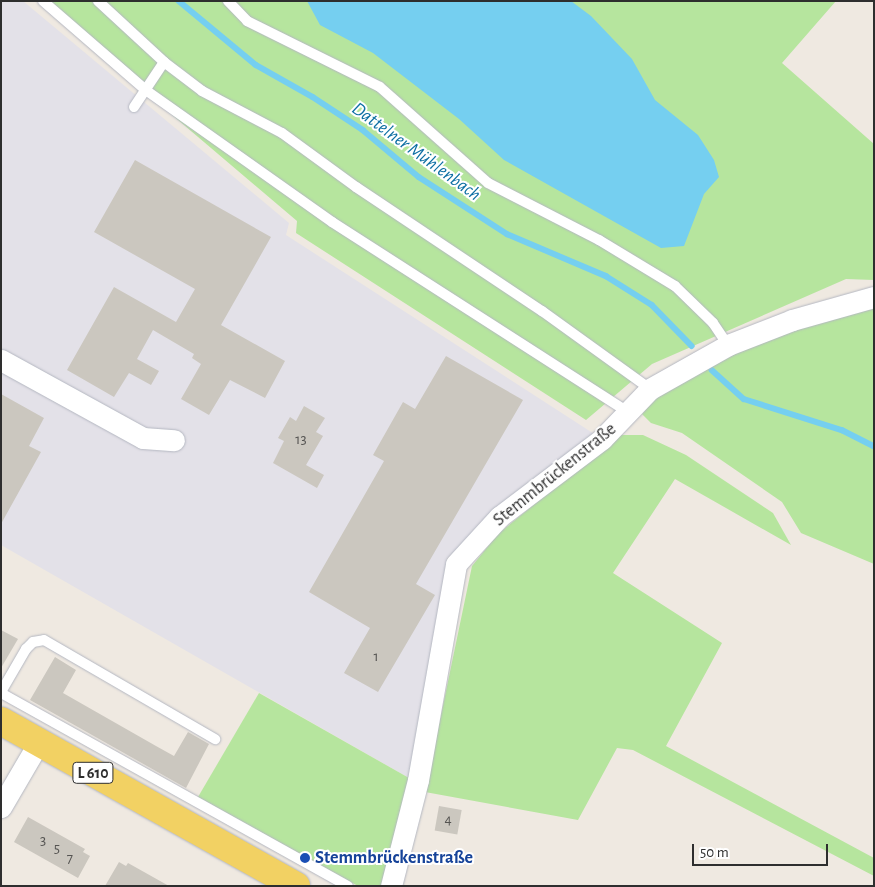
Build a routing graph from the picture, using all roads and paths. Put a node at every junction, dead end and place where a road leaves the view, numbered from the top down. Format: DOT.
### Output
graph roads {
  1 [pos="42,1"];
  2 [pos="98,1"];
  3 [pos="228,1"];
  4 [pos="164,62"];
  5 [pos="147,91"];
  6 [pos="134,107"];
  7 [pos="874,297"];
  8 [pos="728,345"];
  9 [pos="1,360"];
  10 [pos="650,389"];
  11 [pos="629,413"];
  12 [pos="174,440"];
  13 [pos="1,693"];
  14 [pos="1,721"];
  15 [pos="216,739"];
  16 [pos="39,742"];
  17 [pos="1,807"];
  18 [pos="296,886"];
  19 [pos="348,886"];
  20 [pos="391,886"];
  1 -- 5 [label="lane"];
  2 -- 4 [label="lane"];
  3 -- 8 [label="lane"];
  4 -- 5 [label="lane"];
  4 -- 10 [label="lane"];
  5 -- 6 [label="lane"];
  5 -- 11 [label="lane"];
  7 -- 8 [label="street, Stemmbrückenstraße"];
  8 -- 10 [label="street, Stemmbrückenstraße"];
  9 -- 12 [label="street"];
  10 -- 11 [label="street, Stemmbrückenstraße"];
  11 -- 20 [label="street, Stemmbrückenstraße"];
  13 -- 15 [label="lane"];
  13 -- 19 [label="lane"];
  14 -- 16 [label="main road, L 610"];
  16 -- 17 [label="street"];
  16 -- 18 [label="main road, L 610"];
}
